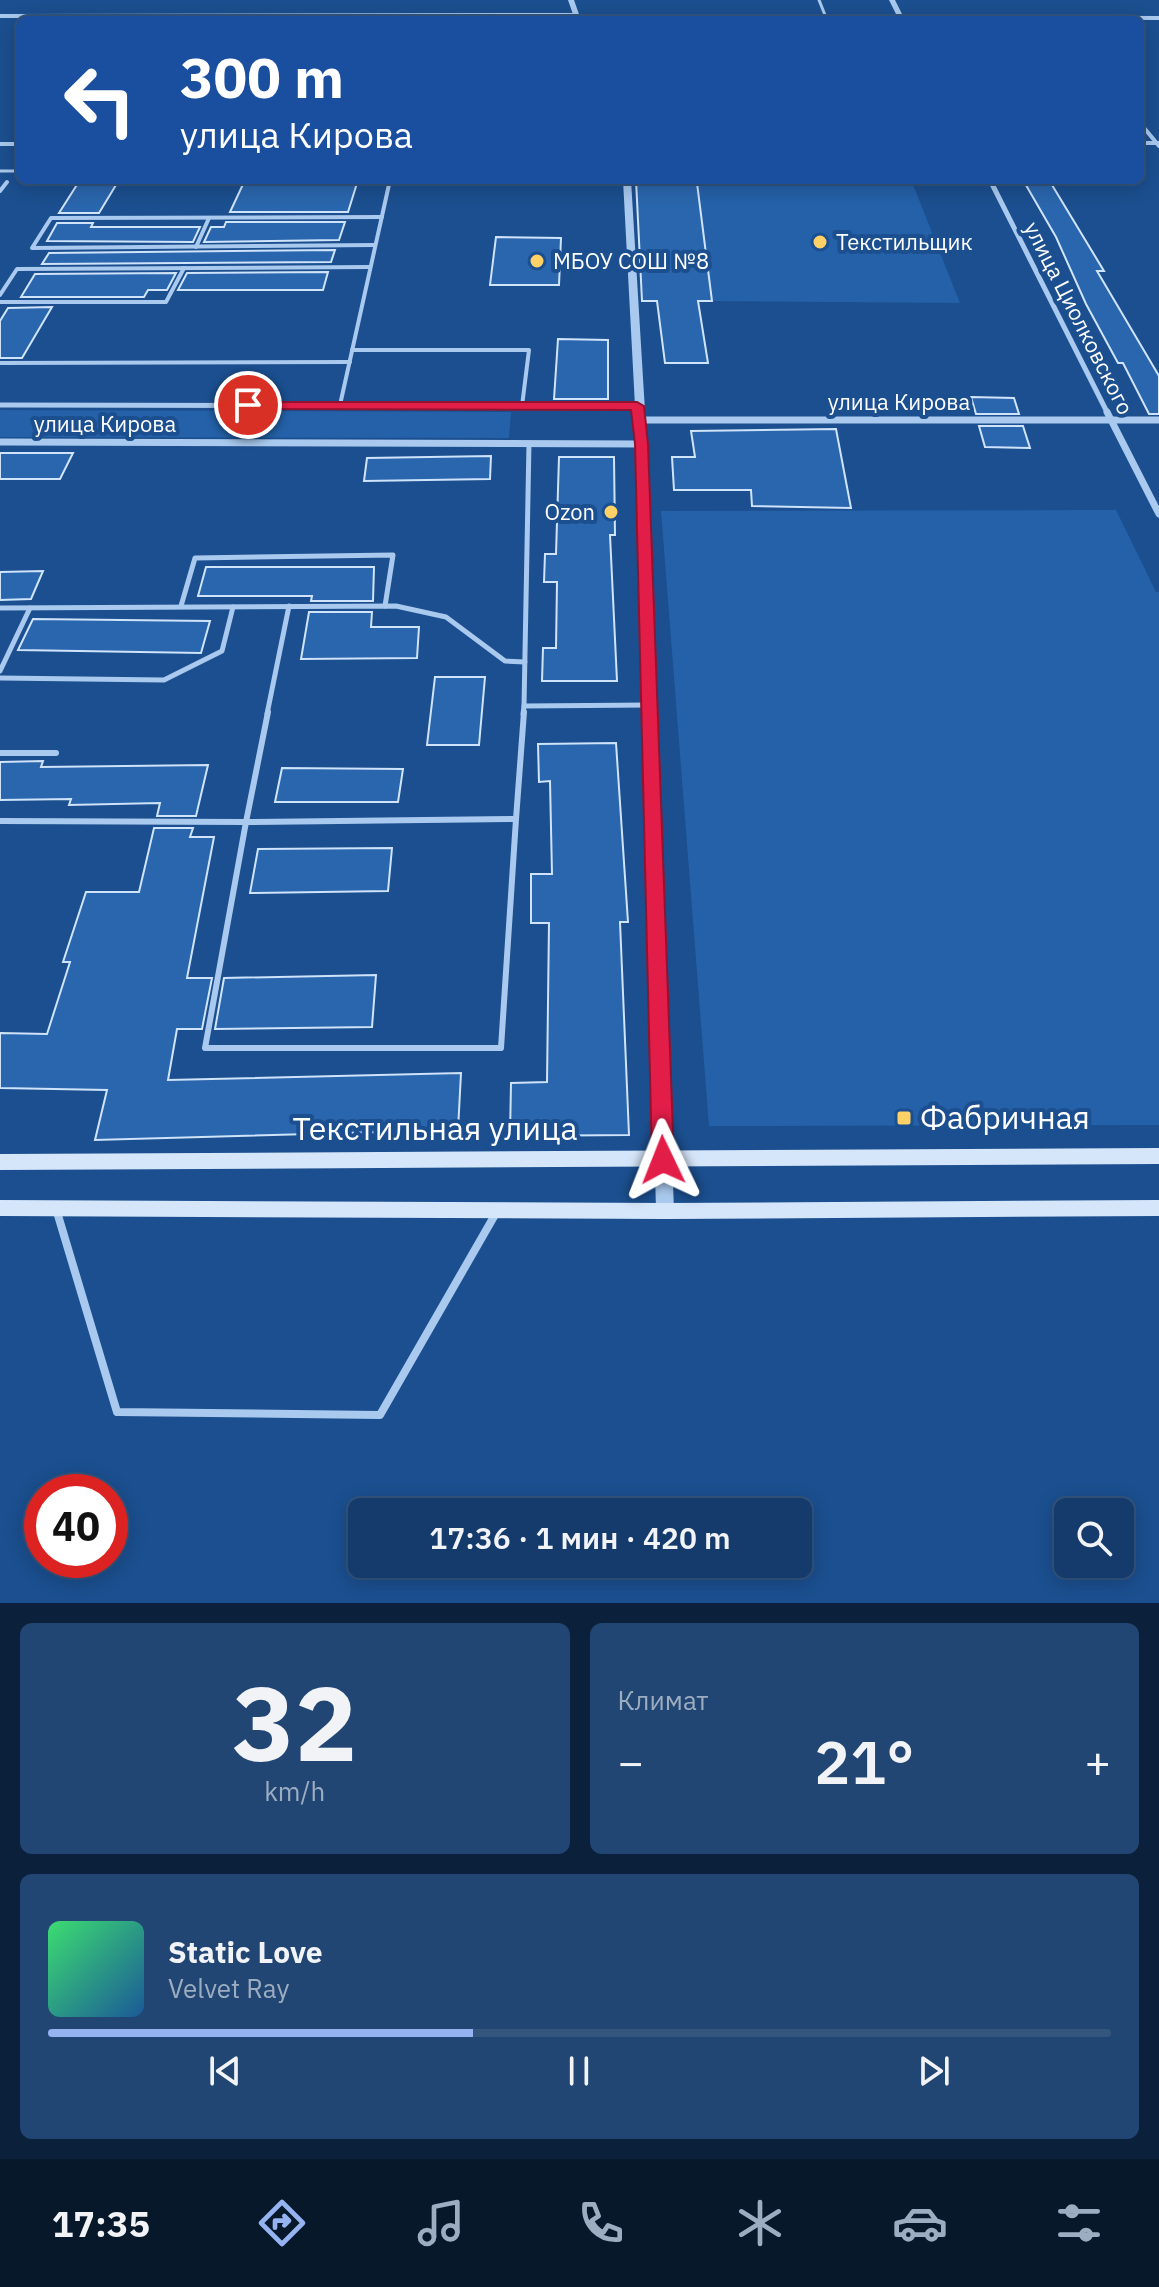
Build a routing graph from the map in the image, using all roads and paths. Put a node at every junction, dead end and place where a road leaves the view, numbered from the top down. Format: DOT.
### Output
graph roads {
  1 [pos="1144,128"];
  2 [pos="1158,144"];
  3 [pos="7,182"];
  4 [pos="389,184"];
  5 [pos="627,184"];
  6 [pos="992,184"];
  7 [pos="0,191"];
  8 [pos="382,217"];
  9 [pos="209,218"];
  10 [pos="375,245"];
  11 [pos="196,247"];
  12 [pos="370,267"];
  13 [pos="184,268"];
  14 [pos="0,295"];
  15 [pos="0,302"];
  16 [pos="352,350"];
  17 [pos="350,362"];
  18 [pos="0,363"];
  19 [pos="0,405"];
  20 [pos="340,405"];
  21 [pos="522,406"];
  22 [pos="639,413"];
  23 [pos="1110,419"];
  24 [pos="1159,420"];
  25 [pos="0,442"];
  26 [pos="529,443"];
  27 [pos="642,444"];
  28 [pos="1159,514"];
  29 [pos="181,606"];
  30 [pos="289,606"];
  31 [pos="385,606"];
  32 [pos="233,607"];
  33 [pos="0,608"];
  34 [pos="30,608"];
  35 [pos="525,662"];
  36 [pos="0,671"];
  37 [pos="0,678"];
  38 [pos="649,705"];
  39 [pos="524,706"];
  40 [pos="0,753"];
  41 [pos="56,753"];
  42 [pos="517,819"];
  43 [pos="0,821"];
  44 [pos="246,822"];
  45 [pos="1159,1156"];
  46 [pos="663,1160"];
  47 [pos="0,1162"];
  48 [pos="0,1208"];
  49 [pos="56,1208"];
  50 [pos="1159,1208"];
  51 [pos="498,1210"];
  52 [pos="665,1211"];
  1 -- 2 [label="street"];
  3 -- 7 [label="lane"];
  4 -- 8 [label="lane"];
  5 -- 22 [label="street"];
  6 -- 23 [label="street, улица Циолковского"];
  8 -- 9 [label="lane"];
  8 -- 10 [label="lane"];
  9 -- 11 [label="lane"];
  9 -- 11 [label="lane"];
  10 -- 11 [label="lane"];
  10 -- 12 [label="lane"];
  12 -- 13 [label="lane"];
  12 -- 16 [label="lane"];
  13 -- 14 [label="lane"];
  13 -- 15 [label="lane"];
  16 -- 17 [label="lane"];
  16 -- 21 [label="lane"];
  17 -- 18 [label="lane"];
  17 -- 20 [label="lane"];
  19 -- 20 [label="street, улица Кирова"];
  20 -- 21 [label="street, улица Кирова"];
  21 -- 22 [label="street, улица Кирова"];
  22 -- 23 [label="street, улица Кирова"];
  22 -- 27 [label="street"];
  23 -- 24 [label="street, улица Кирова"];
  23 -- 28 [label="street, улица Циолковского"];
  25 -- 26 [label="street, улица Кирова"];
  26 -- 27 [label="street, улица Кирова"];
  26 -- 35 [label="lane"];
  27 -- 38 [label="street"];
  29 -- 31 [label="lane"];
  29 -- 32 [label="lane"];
  29 -- 34 [label="lane"];
  30 -- 31 [label="lane"];
  30 -- 32 [label="lane"];
  30 -- 44 [label="lane"];
  31 -- 35 [label="lane"];
  32 -- 37 [label="lane"];
  33 -- 34 [label="lane"];
  34 -- 36 [label="lane"];
  35 -- 39 [label="lane"];
  38 -- 39 [label="lane"];
  38 -- 46 [label="street"];
  39 -- 42 [label="lane"];
  40 -- 41 [label="lane"];
  42 -- 44 [label="lane"];
  42 -- 44 [label="lane"];
  43 -- 44 [label="lane"];
  45 -- 46 [label="main road, Текстильная улица"];
  46 -- 47 [label="main road, Текстильная улица"];
  46 -- 52 [label="street"];
  48 -- 49 [label="main road"];
  49 -- 51 [label="main road"];
  49 -- 51 [label="lane"];
  50 -- 52 [label="main road"];
  51 -- 52 [label="main road"];
}
